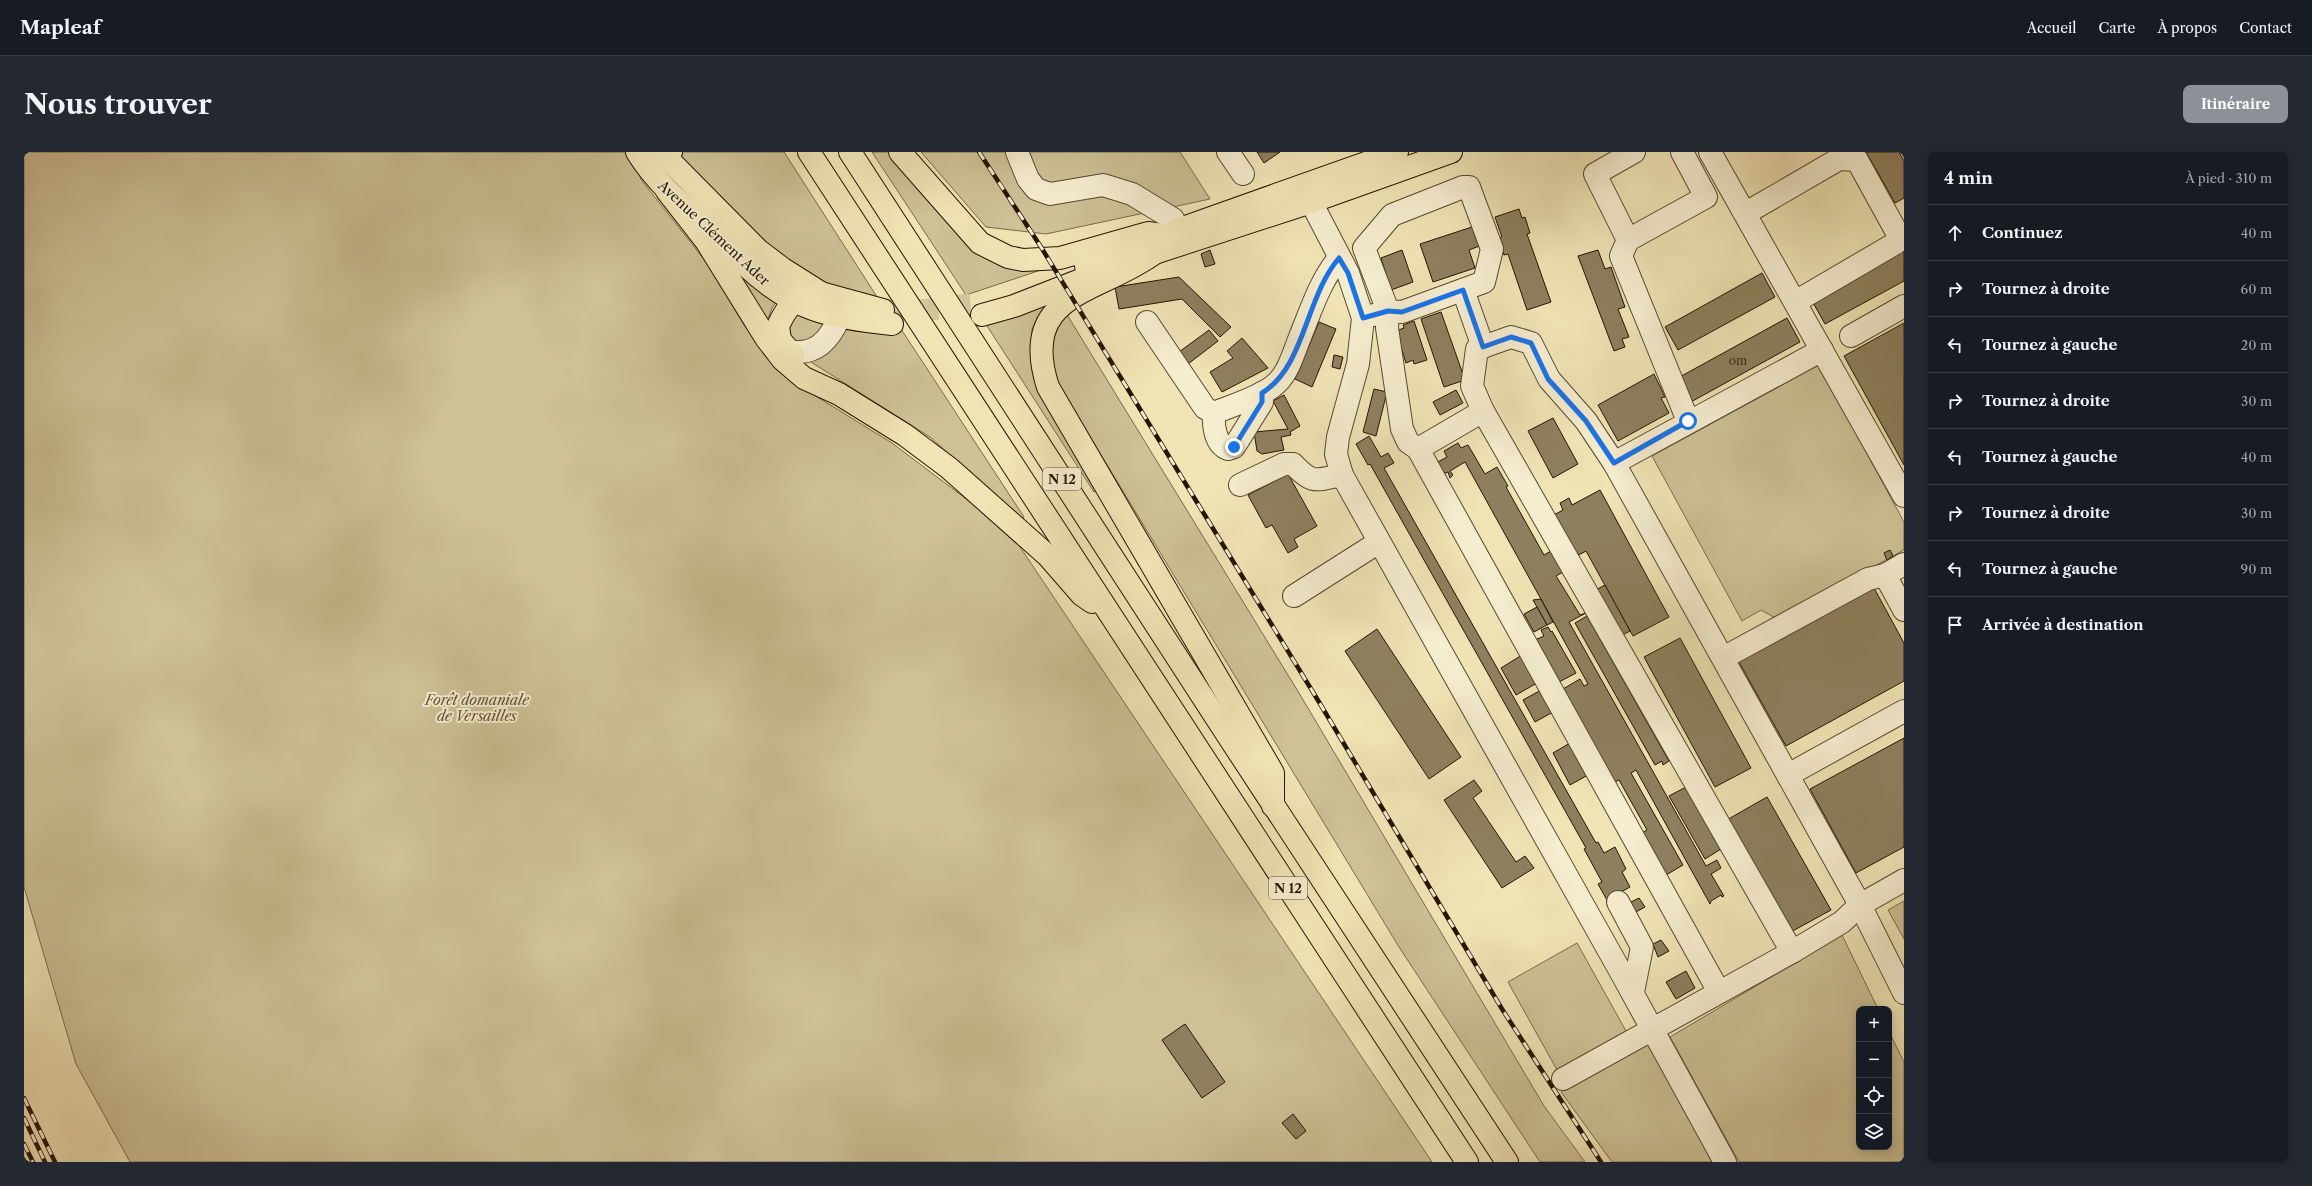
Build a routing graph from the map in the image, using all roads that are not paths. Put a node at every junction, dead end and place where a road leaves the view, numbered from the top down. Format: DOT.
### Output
graph roads {
  1 [pos="637,152"];
  2 [pos="809,152"];
  3 [pos="850,152"];
  4 [pos="900,152"];
  5 [pos="1017,152"];
  6 [pos="1228,152"];
  7 [pos="1397,152"];
  8 [pos="1451,152"];
  9 [pos="1634,152"];
  10 [pos="1710,152"];
  11 [pos="666,155"];
  12 [pos="1692,156"];
  13 [pos="1244,174"];
  14 [pos="667,191"];
  15 [pos="1311,202"];
  16 [pos="1746,213"];
  17 [pos="1166,239"];
  18 [pos="1628,240"];
  19 [pos="1339,258"];
  20 [pos="1463,290"];
  21 [pos="821,293"];
  22 [pos="794,302"];
  23 [pos="1795,302"];
  24 [pos="1904,306"];
  25 [pos="978,309"];
  26 [pos="1388,311"];
  27 [pos="839,318"];
  28 [pos="1363,318"];
  29 [pos="1147,322"];
  30 [pos="1851,336"];
  31 [pos="1483,347"];
  32 [pos="1822,350"];
  33 [pos="789,351"];
  34 [pos="1262,393"];
  35 [pos="839,394"];
  36 [pos="1483,411"];
  37 [pos="1214,413"];
  38 [pos="1688,421"];
  39 [pos="1418,449"];
  40 [pos="1614,463"];
  41 [pos="1342,475"];
  42 [pos="1240,485"];
  43 [pos="1904,496"];
  44 [pos="1379,542"];
  45 [pos="1904,564"];
  46 [pos="1885,575"];
  47 [pos="1294,596"];
  48 [pos="1904,610"];
  49 [pos="1109,613"];
  50 [pos="1723,658"];
  51 [pos="1904,711"];
  52 [pos="1788,774"];
  53 [pos="1273,806"];
  54 [pos="1904,880"];
  55 [pos="1618,902"];
  56 [pos="1860,905"];
  57 [pos="1792,952"];
  58 [pos="1632,992"];
  59 [pos="1719,992"];
  60 [pos="1904,993"];
  61 [pos="1653,1030"];
  62 [pos="1563,1079"];
  63 [pos="1467,1162"];
  64 [pos="1507,1162"];
  65 [pos="1725,1162"];
  1 -- 14 [label="main road, Avenue Clément Ader"];
  2 -- 49 [label="main road, N 12"];
  3 -- 53 [label="main road, N 12"];
  4 -- 17 [label="main road"];
  5 -- 17 [label="street"];
  6 -- 13 [label="street"];
  7 -- 17 [label="main road"];
  8 -- 15 [label="main road"];
  9 -- 18 [label="street"];
  10 -- 16 [label="street"];
  11 -- 14 [label="main road"];
  11 -- 21 [label="main road, Avenue Clément Ader"];
  12 -- 18 [label="street"];
  14 -- 22 [label="main road, Avenue Clément Ader"];
  14 -- 35 [label="main road"];
  15 -- 17 [label="main road"];
  15 -- 19 [label="street"];
  16 -- 23 [label="street"];
  16 -- 23 [label="street"];
  17 -- 25 [label="main road"];
  17 -- 53 [label="main road"];
  18 -- 38 [label="street"];
  19 -- 28 [label="street"];
  19 -- 34 [label="street"];
  20 -- 26 [label="street"];
  20 -- 26 [label="street"];
  20 -- 31 [label="street"];
  21 -- 22 [label="main road"];
  21 -- 27 [label="main road, Avenue Clément Ader"];
  22 -- 27 [label="main road, Avenue Clément Ader"];
  22 -- 33 [label="main road"];
  23 -- 32 [label="street"];
  24 -- 30 [label="street"];
  26 -- 28 [label="street"];
  26 -- 39 [label="street"];
  27 -- 33 [label="street"];
  28 -- 41 [label="street"];
  29 -- 37 [label="street"];
  31 -- 36 [label="street"];
  31 -- 40 [label="street"];
  32 -- 38 [label="street"];
  32 -- 43 [label="street"];
  33 -- 35 [label="main road"];
  34 -- 37 [label="street"];
  34 -- 37 [label="street"];
  35 -- 49 [label="main road"];
  36 -- 39 [label="street"];
  36 -- 57 [label="street"];
  38 -- 40 [label="street"];
  39 -- 59 [label="street"];
  40 -- 50 [label="street"];
  41 -- 42 [label="street"];
  41 -- 44 [label="street"];
  44 -- 47 [label="street"];
  44 -- 58 [label="street"];
  45 -- 46 [label="street"];
  46 -- 48 [label="street"];
  46 -- 50 [label="street"];
  49 -- 63 [label="main road, N 12"];
  50 -- 52 [label="street"];
  51 -- 52 [label="street"];
  52 -- 56 [label="street"];
  53 -- 64 [label="main road, N 12"];
  54 -- 56 [label="street"];
  55 -- 58 [label="street"];
  56 -- 57 [label="street"];
  56 -- 60 [label="street"];
  57 -- 59 [label="street"];
  58 -- 61 [label="street"];
  59 -- 61 [label="street"];
  61 -- 62 [label="street"];
  61 -- 65 [label="street"];
}
